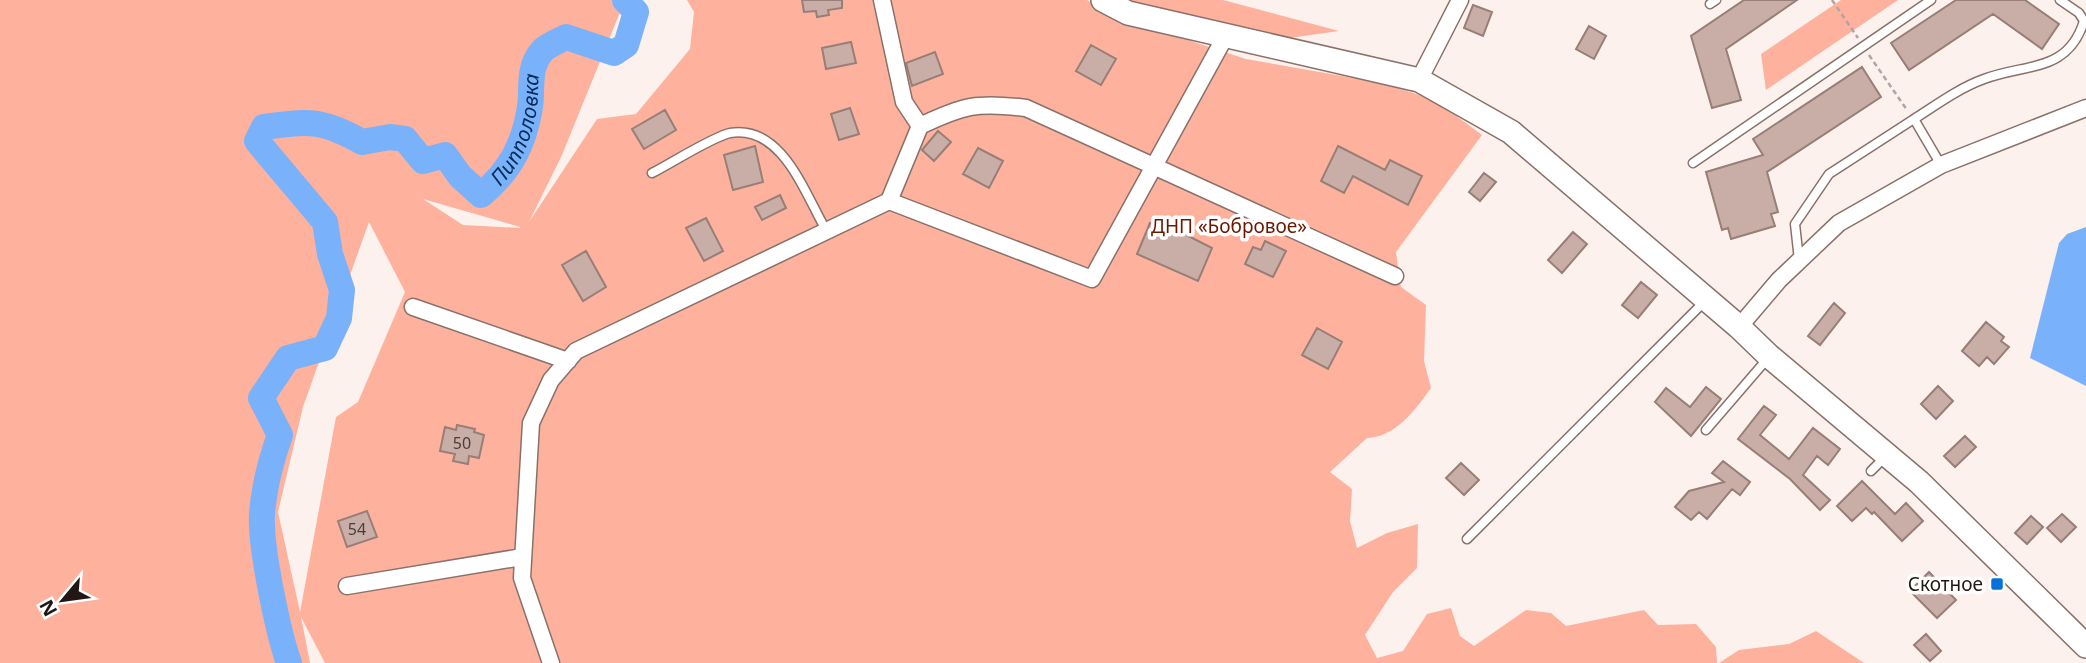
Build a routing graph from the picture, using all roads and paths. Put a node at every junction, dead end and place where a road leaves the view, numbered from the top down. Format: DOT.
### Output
graph roads {
  1 [pos="882,0"];
  2 [pos="1103,0"];
  3 [pos="1461,0"];
  4 [pos="1832,0"];
  5 [pos="1931,0"];
  6 [pos="2060,0"];
  7 [pos="1225,37"];
  8 [pos="1862,45"];
  9 [pos="1419,80"];
  10 [pos="2086,108"];
  11 [pos="1914,119"];
  12 [pos="920,126"];
  13 [pos="1693,163"];
  14 [pos="1153,164"];
  15 [pos="1941,165"];
  16 [pos="652,173"];
  17 [pos="890,201"];
  18 [pos="826,230"];
  19 [pos="1799,260"];
  20 [pos="1395,276"];
  21 [pos="1707,300"];
  22 [pos="413,307"];
  23 [pos="1739,327"];
  24 [pos="1769,356"];
  25 [pos="568,361"];
  26 [pos="1706,430"];
  27 [pos="1888,453"];
  28 [pos="1871,471"];
  29 [pos="1467,539"];
  30 [pos="522,557"];
  31 [pos="347,586"];
  32 [pos="2086,646"];
  33 [pos="551,663"];
  1 -- 12 [label="street"];
  2 -- 7 [label="main road"];
  3 -- 9 [label="street"];
  4 -- 8 [label="path"];
  5 -- 8 [label="lane"];
  6 -- 11 [label="lane"];
  7 -- 9 [label="main road"];
  7 -- 14 [label="street"];
  8 -- 11 [label="path"];
  8 -- 13 [label="lane"];
  9 -- 21 [label="main road"];
  10 -- 15 [label="street"];
  11 -- 15 [label="lane"];
  11 -- 19 [label="lane"];
  12 -- 14 [label="street"];
  12 -- 17 [label="street"];
  14 -- 17 [label="street"];
  14 -- 20 [label="street"];
  15 -- 19 [label="street"];
  16 -- 18 [label="lane"];
  17 -- 18 [label="street"];
  18 -- 25 [label="street"];
  19 -- 23 [label="street"];
  21 -- 23 [label="main road"];
  21 -- 29 [label="lane"];
  22 -- 25 [label="street"];
  23 -- 24 [label="main road"];
  24 -- 26 [label="lane"];
  24 -- 27 [label="main road"];
  25 -- 30 [label="street"];
  27 -- 28 [label="lane"];
  27 -- 32 [label="main road"];
  30 -- 31 [label="street"];
  30 -- 33 [label="street"];
}
